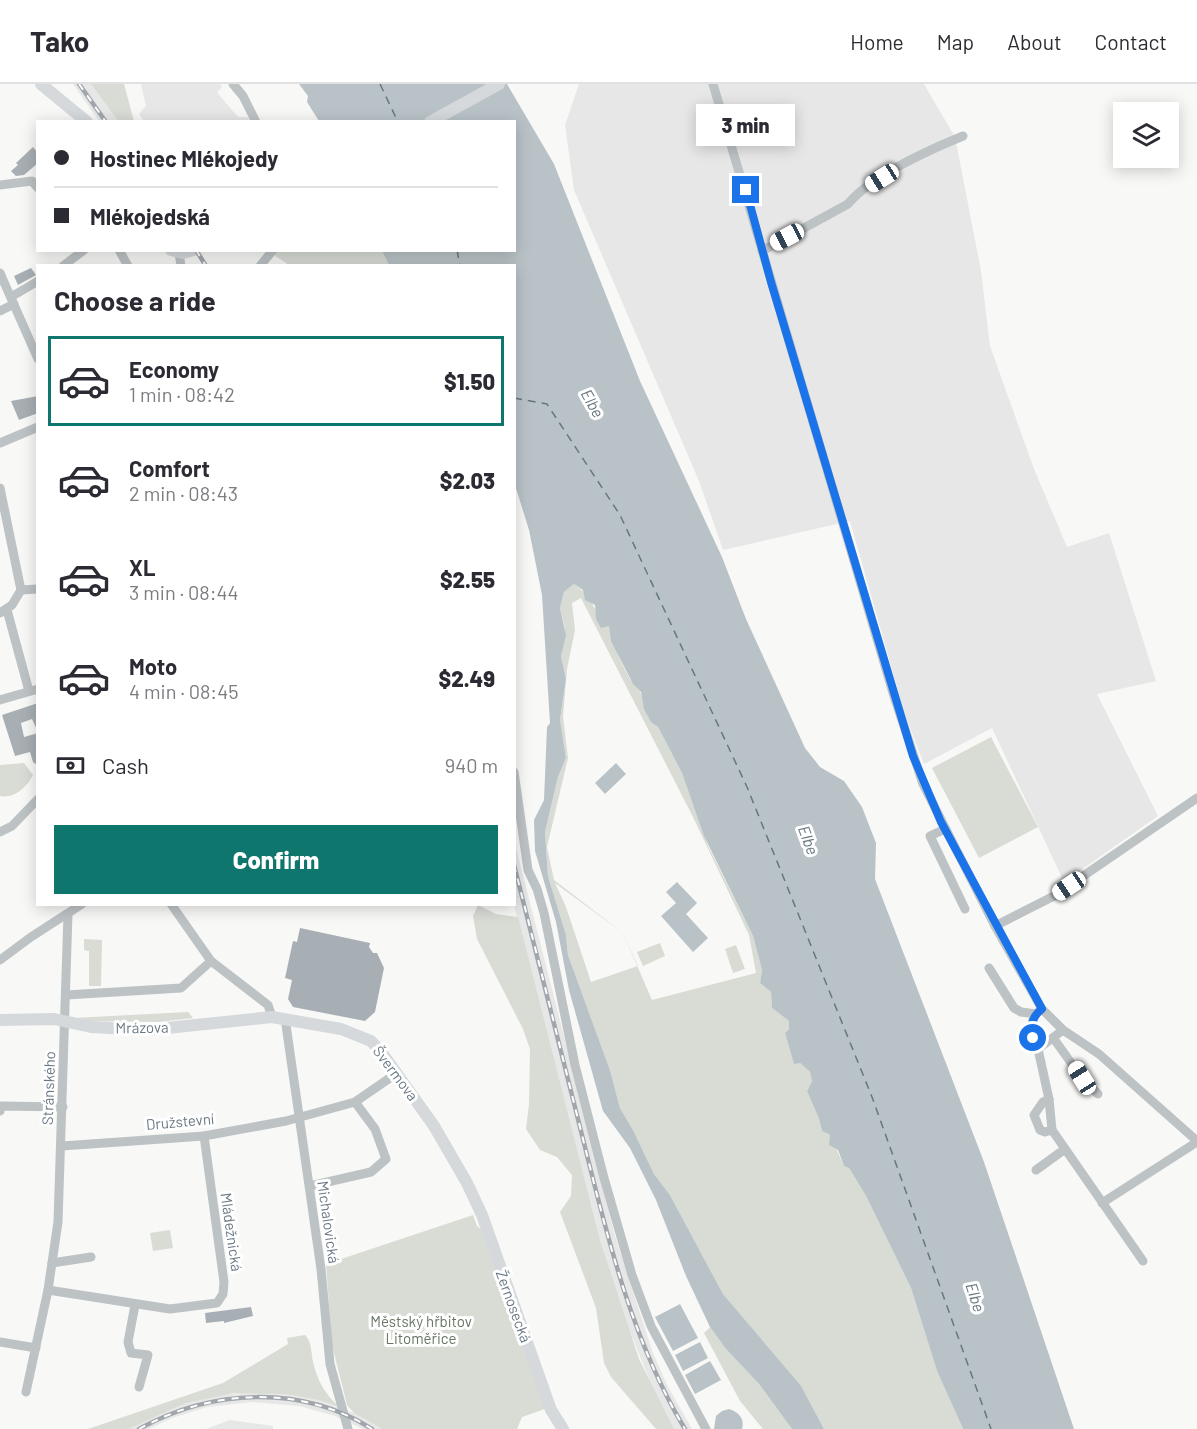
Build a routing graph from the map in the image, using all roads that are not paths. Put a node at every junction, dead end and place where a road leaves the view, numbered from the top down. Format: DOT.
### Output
graph roads {
  1 [pos="41,84"];
  2 [pos="233,84"];
  3 [pos="499,84"];
  4 [pos="713,84"];
  5 [pos="85,120"];
  6 [pos="255,120"];
  7 [pos="434,120"];
  8 [pos="963,135"];
  9 [pos="3,184"];
  10 [pos="35,184"];
  11 [pos="762,250"];
  12 [pos="80,252"];
  13 [pos="271,252"];
  14 [pos="65,264"];
  15 [pos="262,264"];
  16 [pos="0,273"];
  17 [pos="36,283"];
  18 [pos="12,301"];
  19 [pos="0,311"];
  20 [pos="36,354"];
  21 [pos="36,428"];
  22 [pos="0,443"];
  23 [pos="0,488"];
  24 [pos="11,541"];
  25 [pos="0,544"];
  26 [pos="36,589"];
  27 [pos="21,590"];
  28 [pos="4,612"];
  29 [pos="33,690"];
  30 [pos="0,700"];
  31 [pos="516,782"];
  32 [pos="1197,798"];
  33 [pos="36,801"];
  34 [pos="945,829"];
  35 [pos="0,832"];
  36 [pos="79,906"];
  37 [pos="176,907"];
  38 [pos="965,909"];
  39 [pos="68,914"];
  40 [pos="995,926"];
  41 [pos="0,960"];
  42 [pos="211,961"];
  43 [pos="989,969"];
  44 [pos="66,995"];
  45 [pos="1039,1012"];
  46 [pos="278,1018"];
  47 [pos="0,1020"];
  48 [pos="66,1021"];
  49 [pos="1063,1030"];
  50 [pos="1054,1039"];
  51 [pos="1038,1049"];
  52 [pos="397,1072"];
  53 [pos="1098,1094"];
  54 [pos="1049,1099"];
  55 [pos="355,1102"];
  56 [pos="63,1107"];
  57 [pos="0,1111"];
  58 [pos="299,1117"];
  59 [pos="1052,1130"];
  60 [pos="204,1136"];
  61 [pos="1197,1142"];
  62 [pos="62,1146"];
  63 [pos="1065,1149"];
  64 [pos="1036,1170"];
  65 [pos="467,1183"];
  66 [pos="310,1186"];
  67 [pos="1102,1203"];
  68 [pos="92,1257"];
  69 [pos="1143,1261"];
  70 [pos="52,1263"];
  71 [pos="48,1290"];
  72 [pos="135,1305"];
  73 [pos="0,1342"];
  74 [pos="36,1348"];
  75 [pos="139,1388"];
  76 [pos="26,1392"];
  77 [pos="347,1425"];
  78 [pos="563,1429"];
  79 [pos="706,1429"];
  1 -- 5 [label="main road"];
  2 -- 6 [label="street"];
  3 -- 7 [label="main road"];
  4 -- 11 [label="street"];
  8 -- 11 [label="street"];
  9 -- 10 [label="street"];
  11 -- 34 [label="street"];
  12 -- 14 [label="street"];
  13 -- 15 [label="street"];
  16 -- 18 [label="street"];
  17 -- 18 [label="street"];
  18 -- 19 [label="street"];
  18 -- 20 [label="street"];
  21 -- 22 [label="street"];
  23 -- 24 [label="street"];
  24 -- 25 [label="street"];
  24 -- 27 [label="street"];
  26 -- 27 [label="street"];
  27 -- 28 [label="street"];
  28 -- 29 [label="street"];
  29 -- 30 [label="street"];
  31 -- 79 [label="street"];
  32 -- 40 [label="street"];
  33 -- 35 [label="street"];
  34 -- 38 [label="street"];
  34 -- 40 [label="street"];
  36 -- 39 [label="street"];
  37 -- 42 [label="street"];
  39 -- 41 [label="street"];
  39 -- 44 [label="street, Stránského"];
  40 -- 45 [label="street"];
  42 -- 44 [label="street"];
  42 -- 46 [label="street"];
  43 -- 45 [label="street"];
  44 -- 48 [label="street, Stránského"];
  45 -- 49 [label="street"];
  45 -- 51 [label="street"];
  46 -- 48 [label="main road, Mrázova"];
  46 -- 52 [label="main road, Švermova"];
  46 -- 58 [label="street, Michalovická"];
  47 -- 48 [label="main road, Mrázova"];
  48 -- 56 [label="street, Stránského"];
  49 -- 50 [label="street"];
  49 -- 61 [label="street"];
  50 -- 51 [label="street"];
  50 -- 53 [label="street"];
  51 -- 54 [label="street"];
  52 -- 55 [label="street"];
  52 -- 65 [label="main road, Švermova"];
  54 -- 59 [label="street"];
  54 -- 59 [label="street"];
  55 -- 58 [label="street, Družstevní"];
  55 -- 66 [label="street"];
  56 -- 57 [label="street"];
  56 -- 62 [label="street, Stránského"];
  58 -- 60 [label="street, Družstevní"];
  58 -- 66 [label="street, Michalovická"];
  59 -- 63 [label="street"];
  60 -- 62 [label="street, Družstevní"];
  60 -- 72 [label="street, Mládežnická"];
  61 -- 67 [label="street"];
  62 -- 70 [label="street, Stránského"];
  63 -- 64 [label="street"];
  63 -- 67 [label="street"];
  65 -- 78 [label="main road, Žernosecká"];
  66 -- 77 [label="street, Michalovická"];
  67 -- 69 [label="street"];
  68 -- 70 [label="street"];
  70 -- 71 [label="street, Stránského"];
  71 -- 72 [label="street, Mládežnická"];
  71 -- 74 [label="street, Stránského"];
  72 -- 75 [label="street"];
  73 -- 74 [label="street"];
  74 -- 76 [label="street, Stránského"];
}
